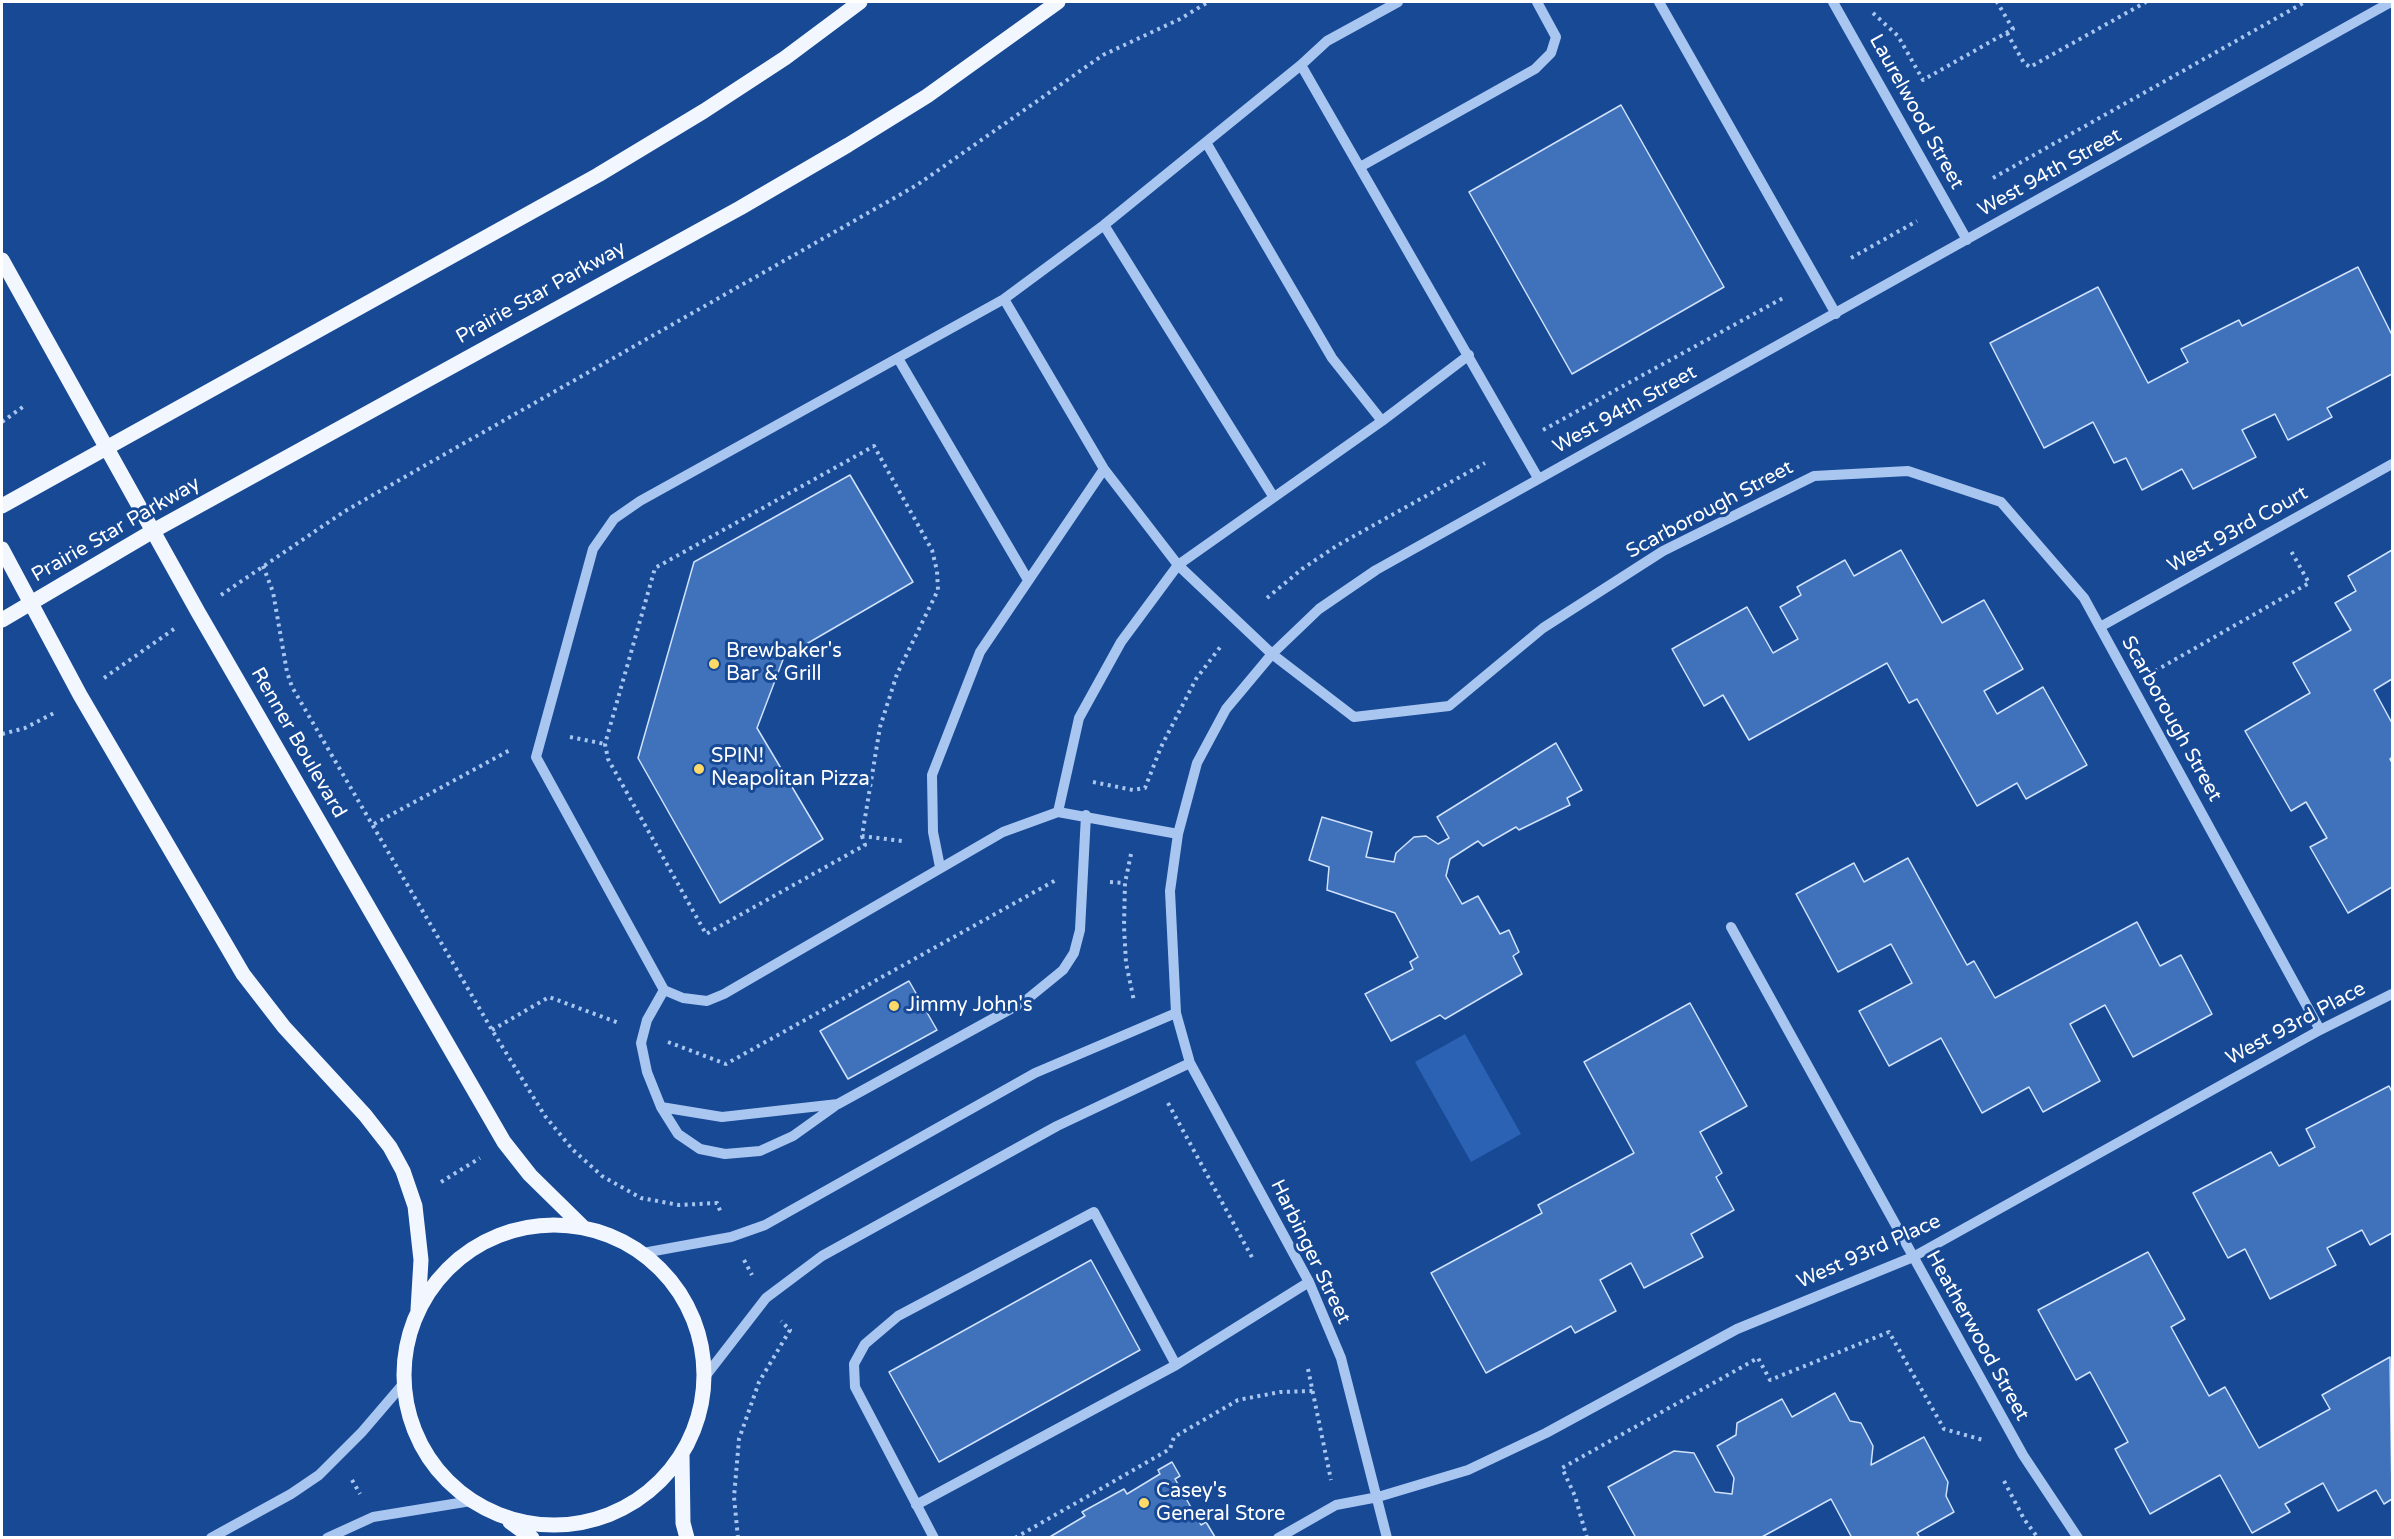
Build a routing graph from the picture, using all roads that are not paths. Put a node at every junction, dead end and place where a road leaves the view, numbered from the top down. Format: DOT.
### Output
graph roads {
  1 [pos="860,2"];
  2 [pos="1058,2"];
  3 [pos="1398,2"];
  4 [pos="1537,2"];
  5 [pos="1659,2"];
  6 [pos="1833,2"];
  7 [pos="2391,2"];
  8 [pos="1301,65"];
  9 [pos="1207,144"];
  10 [pos="1360,167"];
  11 [pos="1104,225"];
  12 [pos="1967,240"];
  13 [pos="2,260"];
  14 [pos="1004,299"];
  15 [pos="1836,314"];
  16 [pos="1468,355"];
  17 [pos="899,360"];
  18 [pos="1382,421"];
  19 [pos="107,446"];
  20 [pos="2392,464"];
  21 [pos="1104,469"];
  22 [pos="1538,478"];
  23 [pos="1273,496"];
  24 [pos="2,506"];
  25 [pos="153,531"];
  26 [pos="2,549"];
  27 [pos="1178,565"];
  28 [pos="1029,580"];
  29 [pos="32,604"];
  30 [pos="2,620"];
  31 [pos="2100,627"];
  32 [pos="1272,654"];
  33 [pos="1058,812"];
  34 [pos="1086,815"];
  35 [pos="1178,834"];
  36 [pos="940,867"];
  37 [pos="1731,927"];
  38 [pos="664,990"];
  39 [pos="2392,994"];
  40 [pos="1176,1012"];
  41 [pos="2320,1030"];
  42 [pos="1190,1063"];
  43 [pos="838,1104"];
  44 [pos="661,1107"];
  45 [pos="584,1228"];
  46 [pos="643,1254"];
  47 [pos="1913,1257"];
  48 [pos="1310,1282"];
  49 [pos="417,1314"];
  50 [pos="1176,1365"];
  51 [pos="704,1378"];
  52 [pos="404,1383"];
  53 [pos="682,1454"];
  54 [pos="1378,1497"];
  55 [pos="471,1501"];
  56 [pos="916,1505"];
  57 [pos="503,1516"];
  58 [pos="211,1538"];
  59 [pos="327,1538"];
  60 [pos="532,1538"];
  61 [pos="687,1538"];
  62 [pos="934,1538"];
  63 [pos="1278,1538"];
  64 [pos="1387,1538"];
  65 [pos="2078,1538"];
  1 -- 19 [label="main road"];
  2 -- 25 [label="main road, Prairie Star Parkway"];
  3 -- 8 [label="street"];
  4 -- 10 [label="street"];
  5 -- 15 [label="street"];
  6 -- 12 [label="street, Laurelwood Street"];
  7 -- 12 [label="street, West 94th Street"];
  8 -- 9 [label="street"];
  8 -- 10 [label="street"];
  9 -- 11 [label="street"];
  9 -- 18 [label="street"];
  10 -- 16 [label="street"];
  11 -- 14 [label="street"];
  11 -- 23 [label="street"];
  12 -- 15 [label="street, West 94th Street"];
  13 -- 19 [label="main road, Renner Boulevard"];
  14 -- 17 [label="street"];
  14 -- 21 [label="street, Scarborough Street"];
  15 -- 22 [label="street, West 94th Street"];
  16 -- 18 [label="street"];
  16 -- 22 [label="street"];
  17 -- 28 [label="street"];
  17 -- 38 [label="street"];
  18 -- 23 [label="street"];
  19 -- 24 [label="main road"];
  19 -- 25 [label="main road, Renner Boulevard"];
  20 -- 31 [label="street, West 93rd Court"];
  21 -- 27 [label="street, Scarborough Street"];
  21 -- 28 [label="street"];
  22 -- 32 [label="street, West 94th Street"];
  23 -- 27 [label="street"];
  25 -- 29 [label="main road, Prairie Star Parkway"];
  25 -- 45 [label="main road, Renner Boulevard"];
  26 -- 29 [label="main road"];
  27 -- 32 [label="street, Scarborough Street"];
  27 -- 33 [label="street"];
  28 -- 36 [label="street"];
  29 -- 30 [label="main road, Prairie Star Parkway"];
  29 -- 49 [label="main road"];
  31 -- 32 [label="street, Scarborough Street"];
  31 -- 41 [label="street, Scarborough Street"];
  32 -- 35 [label="street, West 94th Street"];
  33 -- 34 [label="street"];
  33 -- 36 [label="street"];
  34 -- 35 [label="street"];
  34 -- 43 [label="street"];
  35 -- 40 [label="street, West 94th Street"];
  36 -- 38 [label="street"];
  37 -- 47 [label="street, Heatherwood Street"];
  38 -- 44 [label="street"];
  39 -- 41 [label="street, West 93rd Place"];
  40 -- 42 [label="street, West 94th Street"];
  40 -- 46 [label="street"];
  41 -- 47 [label="street, West 93rd Place"];
  42 -- 48 [label="street, Harbinger Street"];
  42 -- 51 [label="street"];
  43 -- 44 [label="street"];
  43 -- 44 [label="street"];
  45 -- 46 [label="main road"];
  45 -- 49 [label="main road"];
  46 -- 51 [label="main road"];
  47 -- 54 [label="street, West 93rd Place"];
  47 -- 65 [label="street, Heatherwood Street"];
  48 -- 50 [label="street"];
  48 -- 54 [label="street, Harbinger Street"];
  49 -- 52 [label="main road"];
  50 -- 56 [label="street"];
  50 -- 56 [label="street"];
  51 -- 53 [label="main road"];
  52 -- 55 [label="main road"];
  52 -- 58 [label="street"];
  53 -- 57 [label="main road"];
  53 -- 61 [label="main road"];
  54 -- 63 [label="street, West 93rd Place"];
  54 -- 64 [label="street, Harbinger Street"];
  55 -- 57 [label="main road"];
  55 -- 59 [label="street"];
  56 -- 62 [label="street"];
  57 -- 60 [label="main road"];
}
